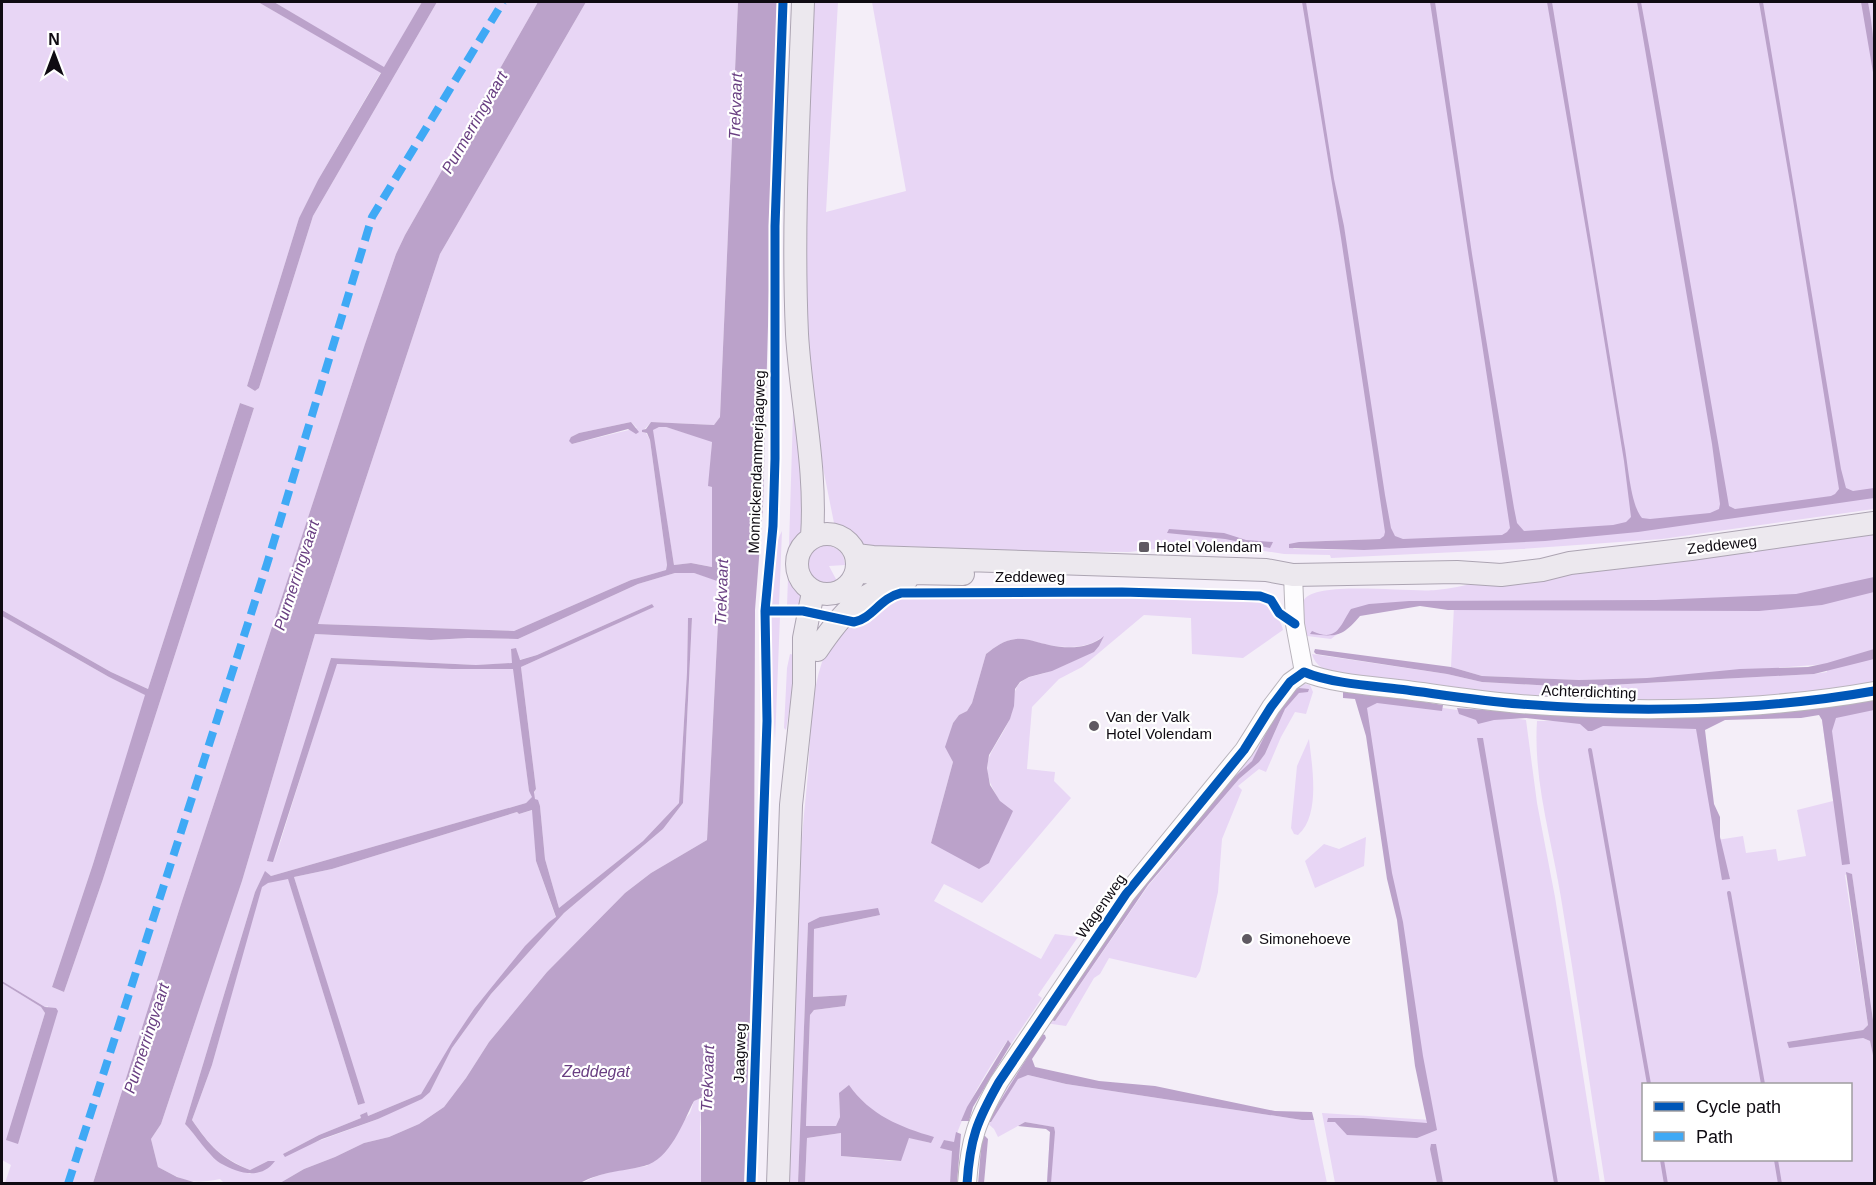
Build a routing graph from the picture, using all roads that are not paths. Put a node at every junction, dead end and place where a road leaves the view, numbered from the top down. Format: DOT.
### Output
graph roads {
  1 [pos="803,2"];
  2 [pos="1875,524"];
  3 [pos="822,536"];
  4 [pos="856,564"];
  5 [pos="923,574"];
  6 [pos="1293,575"];
  7 [pos="822,593"];
  8 [pos="817,650"];
  9 [pos="1304,672"];
  10 [pos="804,684"];
  11 [pos="1875,691"];
  12 [pos="778,1184"];
  13 [pos="967,1184"];
  1 -- 3 [label="main road"];
  2 -- 6 [label="main road, Zeddeweg"];
  3 -- 4 [label="main road"];
  3 -- 7 [label="main road"];
  4 -- 5 [label="main road, Zeddeweg"];
  4 -- 6 [label="main road, Zeddeweg"];
  4 -- 7 [label="main road"];
  5 -- 6 [label="main road, Zeddeweg"];
  5 -- 8 [label="main road"];
  6 -- 9 [label="street"];
  7 -- 8 [label="main road"];
  7 -- 10 [label="main road"];
  8 -- 10 [label="main road"];
  9 -- 11 [label="street, Achterdichting"];
  9 -- 13 [label="street, Wagenweg"];
  10 -- 12 [label="main road"];
}
